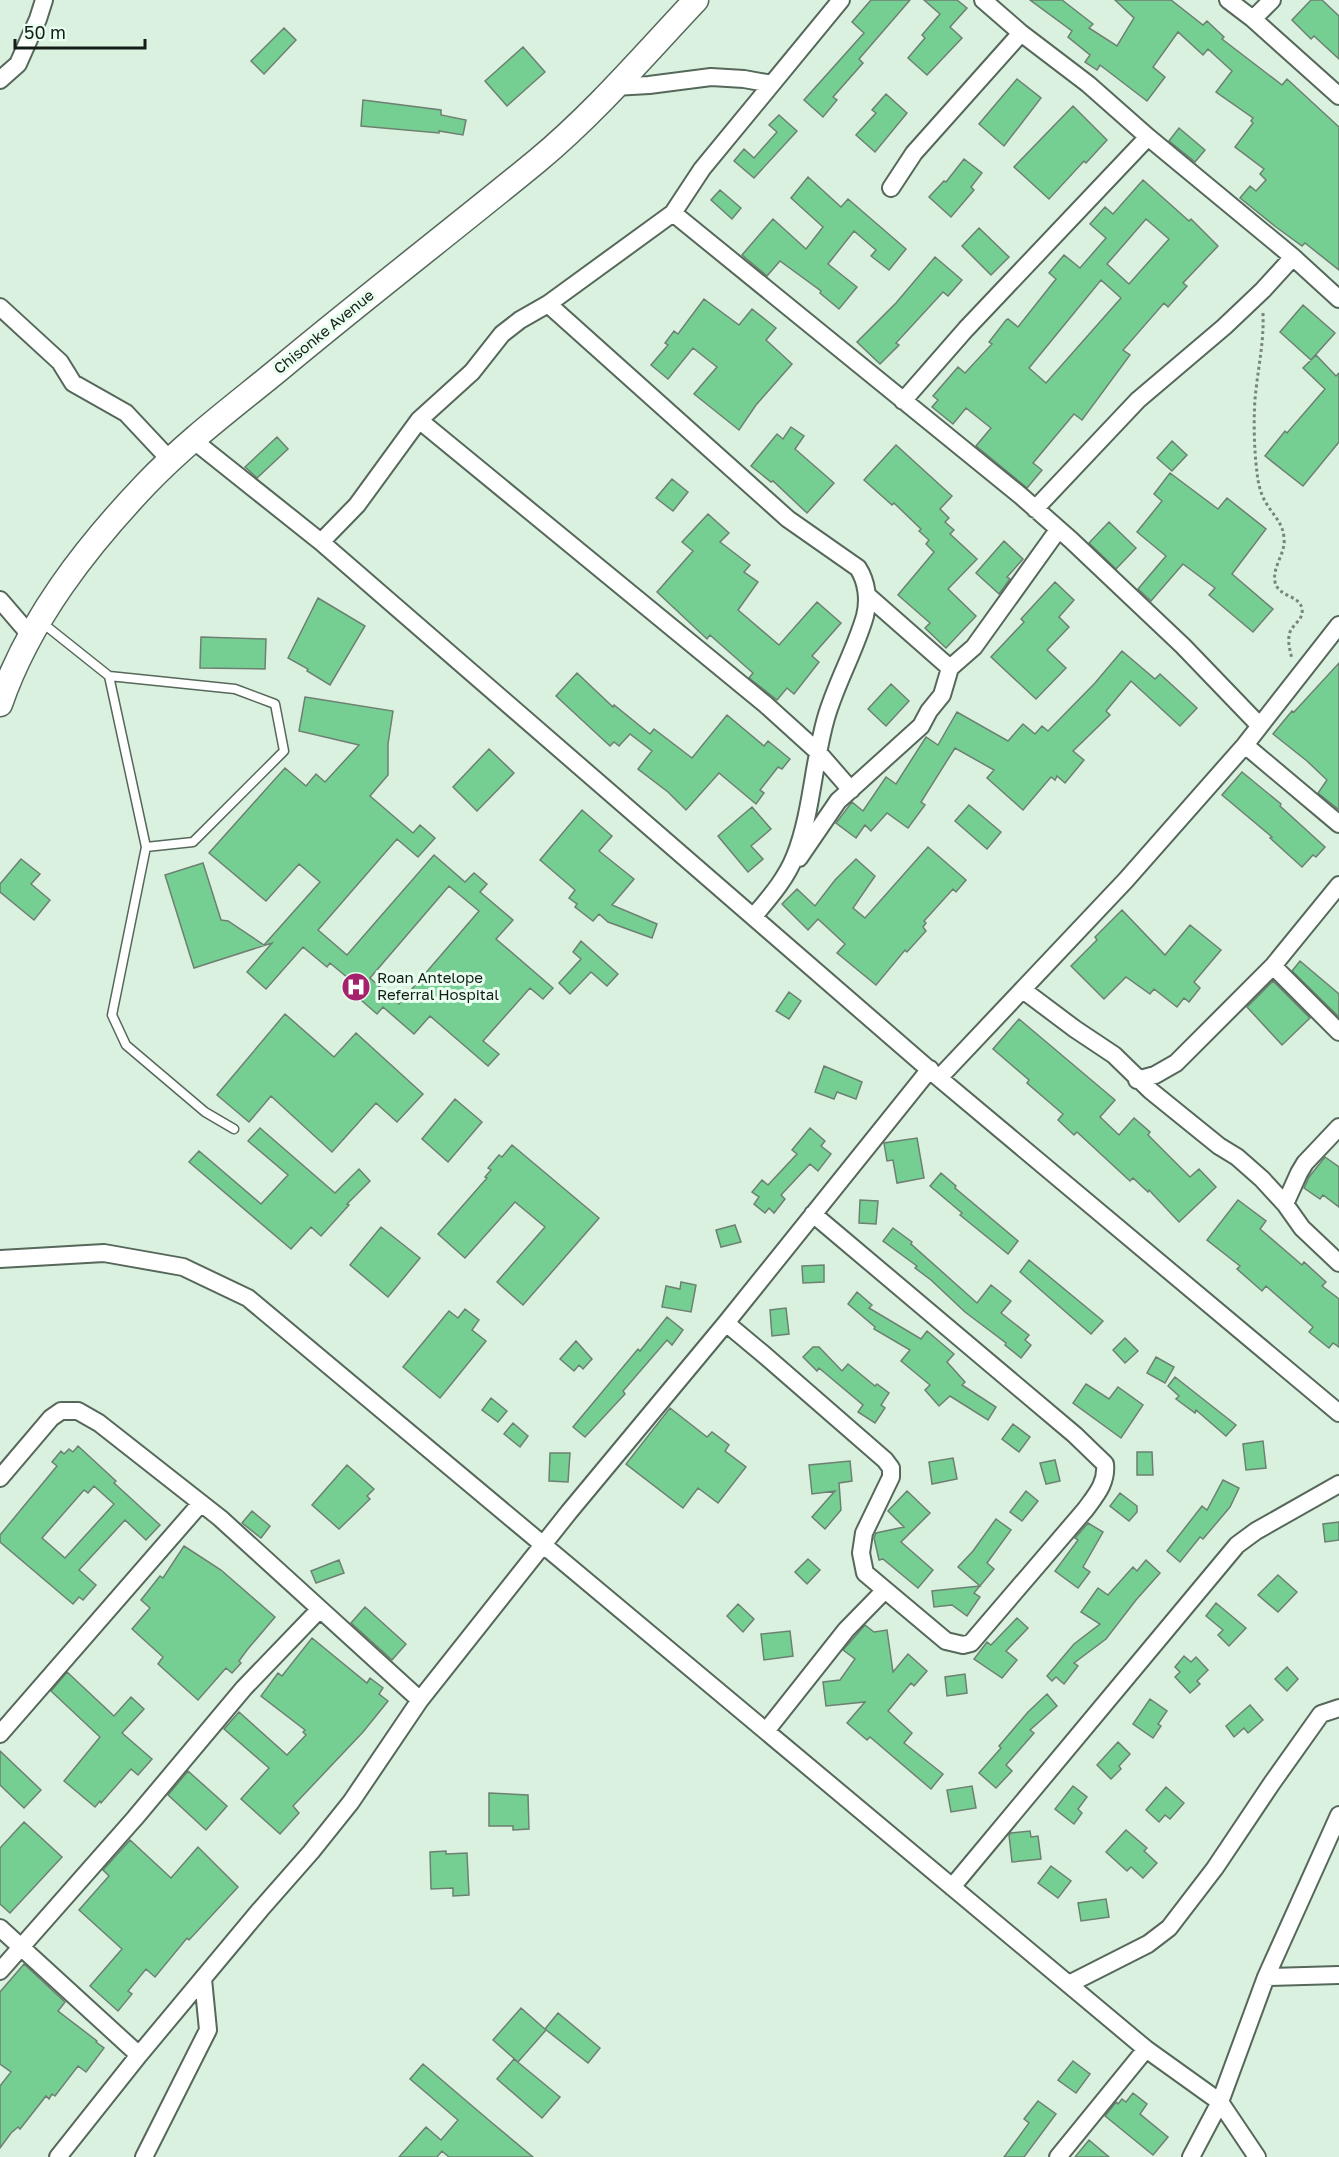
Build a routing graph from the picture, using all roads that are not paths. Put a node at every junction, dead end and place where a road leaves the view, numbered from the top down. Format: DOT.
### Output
graph roads {
  1 [pos="44,0"];
  2 [pos="696,0"];
  3 [pos="841,0"];
  4 [pos="982,0"];
  5 [pos="1228,0"];
  6 [pos="1272,0"];
  7 [pos="1253,19"];
  8 [pos="1021,33"];
  9 [pos="0,80"];
  10 [pos="772,84"];
  11 [pos="614,87"];
  12 [pos="1339,96"];
  13 [pos="1148,137"];
  14 [pos="891,188"];
  15 [pos="673,213"];
  16 [pos="1293,257"];
  17 [pos="1339,299"];
  18 [pos="548,304"];
  19 [pos="0,307"];
  20 [pos="903,401"];
  21 [pos="418,420"];
  22 [pos="193,440"];
  23 [pos="171,461"];
  24 [pos="1035,509"];
  25 [pos="1058,530"];
  26 [pos="321,542"];
  27 [pos="867,595"];
  28 [pos="0,600"];
  29 [pos="1339,625"];
  30 [pos="35,629"];
  31 [pos="950,668"];
  32 [pos="109,676"];
  33 [pos="0,704"];
  34 [pos="1260,726"];
  35 [pos="1245,745"];
  36 [pos="818,751"];
  37 [pos="850,790"];
  38 [pos="1339,824"];
  39 [pos="146,848"];
  40 [pos="786,876"];
  41 [pos="1339,885"];
  42 [pos="754,916"];
  43 [pos="1273,966"];
  44 [pos="1023,990"];
  45 [pos="1339,1032"];
  46 [pos="934,1073"];
  47 [pos="1137,1080"];
  48 [pos="1339,1127"];
  49 [pos="234,1129"];
  50 [pos="1285,1204"];
  51 [pos="813,1214"];
  52 [pos="0,1259"];
  53 [pos="1339,1263"];
  54 [pos="726,1323"];
  55 [pos="1339,1413"];
  56 [pos="0,1478"];
  57 [pos="1339,1484"];
  58 [pos="201,1503"];
  59 [pos="544,1544"];
  60 [pos="885,1590"];
  61 [pos="320,1609"];
  62 [pos="420,1700"];
  63 [pos="1339,1708"];
  64 [pos="766,1731"];
  65 [pos="0,1734"];
  66 [pos="1339,1815"];
  67 [pos="952,1887"];
  68 [pos="0,1928"];
  69 [pos="21,1947"];
  70 [pos="0,1971"];
  71 [pos="1339,1975"];
  72 [pos="1266,1977"];
  73 [pos="203,1979"];
  74 [pos="1069,1984"];
  75 [pos="1146,2049"];
  76 [pos="139,2055"];
  77 [pos="1220,2102"];
  78 [pos="58,2157"];
  79 [pos="144,2157"];
  80 [pos="1058,2157"];
  81 [pos="1191,2157"];
  82 [pos="1257,2157"];
  1 -- 9 [label="street"];
  2 -- 11 [label="street, Chisonke Avenue"];
  3 -- 10 [label="street"];
  4 -- 8 [label="street"];
  5 -- 7 [label="street"];
  6 -- 7 [label="street"];
  7 -- 12 [label="street"];
  8 -- 13 [label="street"];
  8 -- 14 [label="street"];
  10 -- 11 [label="street"];
  10 -- 15 [label="street"];
  11 -- 22 [label="street, Chisonke Avenue"];
  13 -- 16 [label="street"];
  13 -- 20 [label="street"];
  15 -- 18 [label="street"];
  15 -- 20 [label="street"];
  16 -- 17 [label="street"];
  16 -- 24 [label="street"];
  18 -- 21 [label="street"];
  18 -- 27 [label="street"];
  19 -- 23 [label="street"];
  20 -- 24 [label="street"];
  21 -- 26 [label="street"];
  21 -- 36 [label="street"];
  22 -- 23 [label="street, Chisonke Avenue"];
  22 -- 26 [label="street"];
  23 -- 30 [label="street, Chisonke Avenue"];
  24 -- 25 [label="street"];
  25 -- 31 [label="street"];
  25 -- 34 [label="street"];
  26 -- 42 [label="street"];
  27 -- 31 [label="street"];
  27 -- 36 [label="street"];
  28 -- 30 [label="street"];
  29 -- 34 [label="street"];
  30 -- 32 [label="lane"];
  30 -- 33 [label="street, Chisonke Avenue"];
  31 -- 37 [label="street"];
  32 -- 39 [label="lane"];
  32 -- 39 [label="lane"];
  34 -- 35 [label="street"];
  35 -- 38 [label="street"];
  35 -- 44 [label="street"];
  36 -- 37 [label="street"];
  36 -- 40 [label="street"];
  37 -- 40 [label="street"];
  39 -- 49 [label="lane"];
  40 -- 42 [label="street"];
  41 -- 43 [label="street"];
  42 -- 46 [label="street"];
  43 -- 45 [label="street"];
  43 -- 47 [label="street"];
  44 -- 46 [label="street"];
  44 -- 47 [label="street"];
  46 -- 51 [label="street"];
  46 -- 55 [label="street"];
  47 -- 50 [label="street"];
  48 -- 50 [label="street"];
  50 -- 53 [label="street"];
  51 -- 54 [label="street"];
  51 -- 60 [label="street"];
  52 -- 59 [label="street"];
  54 -- 59 [label="street"];
  54 -- 60 [label="street"];
  56 -- 58 [label="street"];
  57 -- 67 [label="street"];
  58 -- 61 [label="street"];
  58 -- 65 [label="street"];
  59 -- 62 [label="street"];
  59 -- 64 [label="street"];
  60 -- 64 [label="street"];
  61 -- 62 [label="street"];
  61 -- 69 [label="street"];
  62 -- 73 [label="street"];
  63 -- 74 [label="street"];
  64 -- 67 [label="street"];
  66 -- 72 [label="street"];
  67 -- 74 [label="street"];
  68 -- 69 [label="street"];
  69 -- 70 [label="street"];
  69 -- 76 [label="street"];
  71 -- 72 [label="street"];
  72 -- 77 [label="street"];
  73 -- 76 [label="street"];
  73 -- 79 [label="street"];
  74 -- 75 [label="street"];
  75 -- 77 [label="street"];
  75 -- 80 [label="street"];
  76 -- 78 [label="street"];
  77 -- 81 [label="street"];
  77 -- 82 [label="street"];
}
